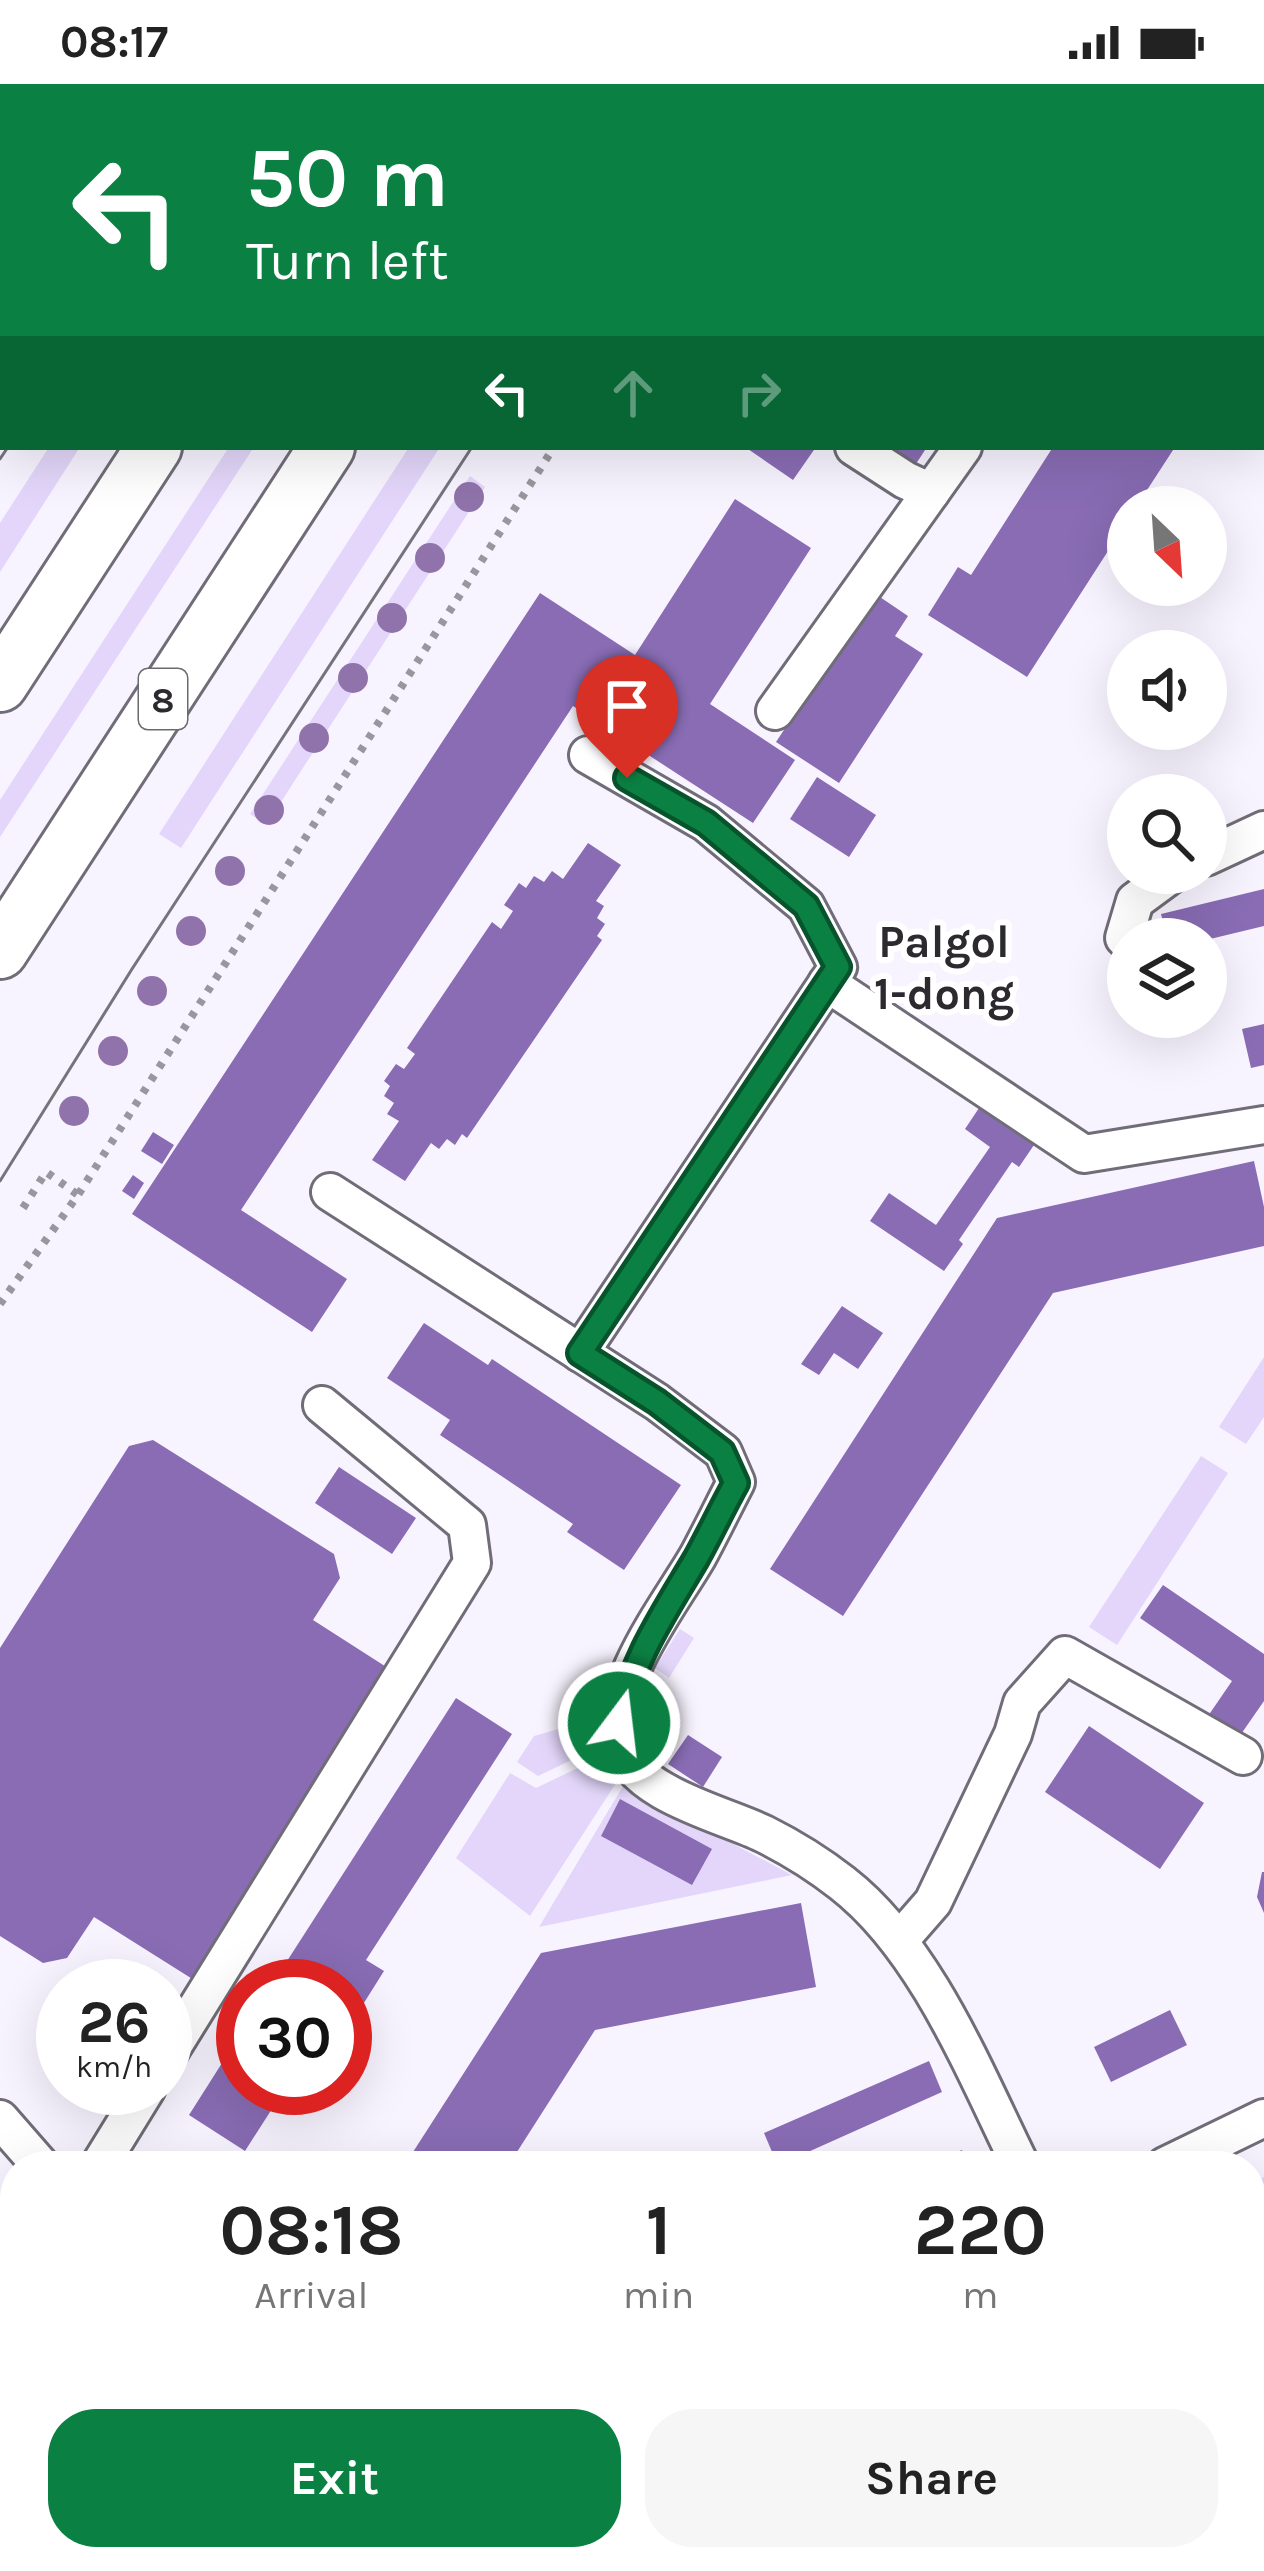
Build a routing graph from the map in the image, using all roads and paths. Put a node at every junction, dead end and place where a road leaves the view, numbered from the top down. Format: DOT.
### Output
graph roads {
  1 [pos="152,450"];
  2 [pos="325,450"];
  3 [pos="552,450"];
  4 [pos="859,450"];
  5 [pos="960,450"];
  6 [pos="932,492"];
  7 [pos="0,684"];
  8 [pos="775,711"];
  9 [pos="588,755"];
  10 [pos="1264,830"];
  11 [pos="1227,847"];
  12 [pos="0,951"];
  13 [pos="827,983"];
  14 [pos="1264,1124"];
  15 [pos="330,1192"];
  16 [pos="78,1195"];
  17 [pos="23,1208"];
  18 [pos="0,1304"];
  19 [pos="580,1353"];
  20 [pos="322,1405"];
  21 [pos="1243,1756"];
  22 [pos="898,1941"];
  23 [pos="192,2015"];
  24 [pos="130,2115"];
  25 [pos="1264,2118"];
  26 [pos="0,2119"];
  27 [pos="28,2151"];
  28 [pos="108,2151"];
  29 [pos="1014,2151"];
  30 [pos="1196,2151"];
  1 -- 7 [label="highway"];
  2 -- 12 [label="highway, 8"];
  3 -- 16 [label="path"];
  4 -- 6 [label="street"];
  5 -- 6 [label="street"];
  6 -- 8 [label="street"];
  9 -- 13 [label="street"];
  10 -- 11 [label="street"];
  13 -- 14 [label="street"];
  13 -- 19 [label="street"];
  15 -- 19 [label="street"];
  16 -- 17 [label="path"];
  16 -- 18 [label="path"];
  19 -- 22 [label="street"];
  20 -- 23 [label="street"];
  21 -- 22 [label="street"];
  22 -- 29 [label="street"];
  24 -- 28 [label="street"];
  25 -- 30 [label="street"];
  26 -- 27 [label="street"];
}
